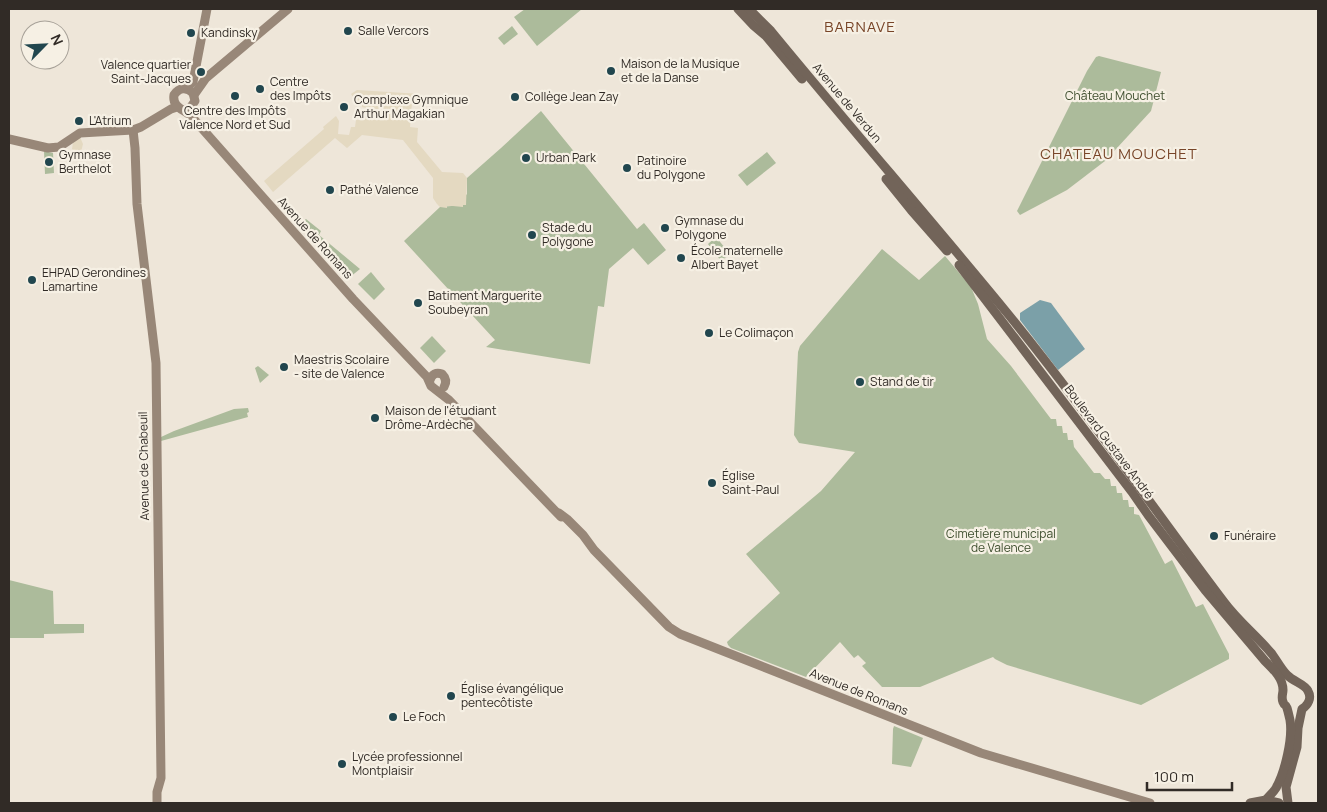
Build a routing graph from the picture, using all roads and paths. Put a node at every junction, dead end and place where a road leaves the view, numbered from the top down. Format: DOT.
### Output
graph roads {
  1 [pos="207,9"];
  2 [pos="288,9"];
  3 [pos="738,9"];
  4 [pos="749,9"];
  5 [pos="206,78"];
  6 [pos="194,79"];
  7 [pos="186,88"];
  8 [pos="194,95"];
  9 [pos="180,107"];
  10 [pos="133,130"];
  11 [pos="9,139"];
  12 [pos="911,210"];
  13 [pos="924,215"];
  14 [pos="432,377"];
  15 [pos="440,388"];
  16 [pos="1296,683"];
  17 [pos="1284,691"];
  18 [pos="1287,708"];
  19 [pos="1302,709"];
  20 [pos="1266,800"];
  21 [pos="157,803"];
  22 [pos="1150,803"];
  23 [pos="1250,803"];
  24 [pos="1279,803"];
  25 [pos="1288,803"];
  1 -- 6 [label="main road"];
  2 -- 5 [label="main road"];
  3 -- 12 [label="main road, Avenue de Verdun"];
  4 -- 13 [label="main road, Avenue de Verdun"];
  5 -- 6 [label="main road"];
  5 -- 8 [label="main road"];
  6 -- 7 [label="main road"];
  7 -- 8 [label="main road"];
  7 -- 9 [label="main road"];
  8 -- 9 [label="main road"];
  9 -- 10 [label="main road"];
  9 -- 14 [label="main road, Avenue de Romans"];
  9 -- 14 [label="main road, Avenue de Romans"];
  10 -- 11 [label="main road"];
  10 -- 21 [label="main road, Avenue de Chabeuil"];
  12 -- 17 [label="main road, Boulevard Gustave André"];
  13 -- 16 [label="main road, Boulevard Gustave André"];
  14 -- 15 [label="main road"];
  14 -- 15 [label="main road"];
  15 -- 22 [label="main road, Avenue de Romans"];
  16 -- 17 [label="main road"];
  16 -- 19 [label="main road, Boulevard Gustave André"];
  17 -- 18 [label="main road, Boulevard Gustave André"];
  18 -- 19 [label="main road"];
  18 -- 20 [label="main road, Boulevard Gustave André"];
  19 -- 25 [label="main road, Boulevard Gustave André"];
  20 -- 23 [label="main road"];
  20 -- 24 [label="main road"];
}
